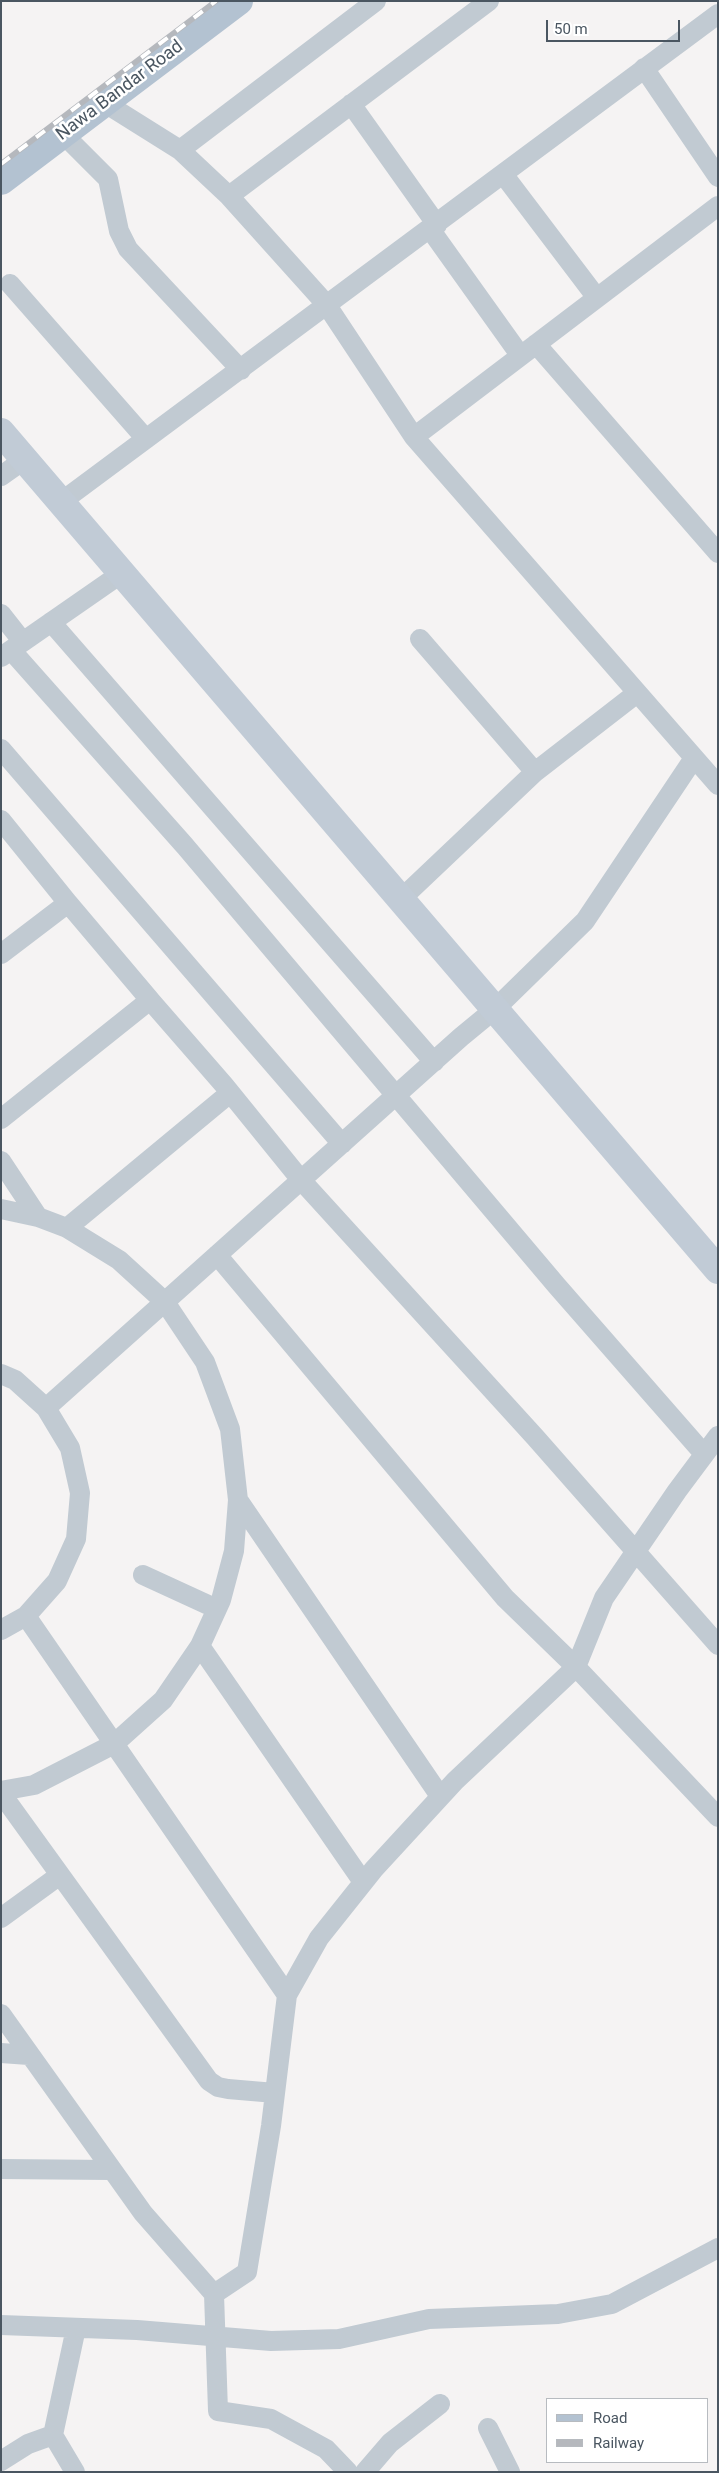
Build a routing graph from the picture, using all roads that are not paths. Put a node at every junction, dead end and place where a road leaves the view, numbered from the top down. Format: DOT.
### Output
graph roads {
  1 [pos="239,1"];
  2 [pos="376,1"];
  3 [pos="489,1"];
  4 [pos="718,14"];
  5 [pos="644,68"];
  6 [pos="105,103"];
  7 [pos="351,104"];
  8 [pos="63,134"];
  9 [pos="180,150"];
  10 [pos="503,174"];
  11 [pos="718,178"];
  12 [pos="1,181"];
  13 [pos="229,196"];
  14 [pos="718,206"];
  15 [pos="434,227"];
  16 [pos="10,284"];
  17 [pos="597,298"];
  18 [pos="326,304"];
  19 [pos="528,350"];
  20 [pos="241,370"];
  21 [pos="1,432"];
  22 [pos="414,437"];
  23 [pos="146,439"];
  24 [pos="25,460"];
  25 [pos="1,476"];
  26 [pos="61,502"];
  27 [pos="718,553"];
  28 [pos="122,573"];
  29 [pos="1,614"];
  30 [pos="51,622"];
  31 [pos="420,639"];
  32 [pos="12,650"];
  33 [pos="637,693"];
  34 [pos="1,749"];
  35 [pos="694,758"];
  36 [pos="535,772"];
  37 [pos="718,785"];
  38 [pos="1,820"];
  39 [pos="401,899"];
  40 [pos="68,903"];
  41 [pos="1,954"];
  42 [pos="150,1000"];
  43 [pos="495,1010"];
  44 [pos="434,1062"];
  45 [pos="230,1093"];
  46 [pos="397,1094"];
  47 [pos="1,1119"];
  48 [pos="342,1144"];
  49 [pos="1,1161"];
  50 [pos="301,1180"];
  51 [pos="1,1208"];
  52 [pos="38,1217"];
  53 [pos="67,1228"];
  54 [pos="217,1255"];
  55 [pos="718,1270"];
  56 [pos="164,1302"];
  57 [pos="1,1374"];
  58 [pos="46,1408"];
  59 [pos="718,1436"];
  60 [pos="704,1454"];
  61 [pos="238,1500"];
  62 [pos="636,1551"];
  63 [pos="143,1575"];
  64 [pos="217,1609"];
  65 [pos="26,1616"];
  66 [pos="1,1630"];
  67 [pos="718,1645"];
  68 [pos="200,1646"];
  69 [pos="576,1666"];
  70 [pos="114,1744"];
  71 [pos="1,1792"];
  72 [pos="440,1796"];
  73 [pos="718,1817"];
  74 [pos="60,1875"];
  75 [pos="363,1882"];
  76 [pos="1,1918"];
  77 [pos="287,1995"];
  78 [pos="1,2014"];
  79 [pos="1,2053"];
  80 [pos="29,2055"];
  81 [pos="275,2093"];
  82 [pos="1,2169"];
  83 [pos="111,2170"];
  84 [pos="718,2248"];
  85 [pos="214,2294"];
  86 [pos="1,2325"];
  87 [pos="76,2328"];
  88 [pos="216,2336"];
  89 [pos="440,2404"];
  90 [pos="488,2428"];
  91 [pos="53,2434"];
  92 [pos="1,2461"];
  93 [pos="76,2472"];
  94 [pos="348,2472"];
  95 [pos="365,2472"];
  96 [pos="510,2472"];
  1 -- 6 [label="main road, Nawa Bandar Road"];
  2 -- 9 [label="street"];
  3 -- 7 [label="street"];
  4 -- 5 [label="street"];
  5 -- 10 [label="street"];
  5 -- 11 [label="street"];
  6 -- 8 [label="main road, Nawa Bandar Road"];
  6 -- 9 [label="street"];
  7 -- 13 [label="street"];
  7 -- 15 [label="street"];
  8 -- 12 [label="main road, Nawa Bandar Road"];
  8 -- 20 [label="street"];
  9 -- 13 [label="street"];
  10 -- 15 [label="street"];
  10 -- 17 [label="street"];
  13 -- 18 [label="street"];
  14 -- 17 [label="street"];
  15 -- 18 [label="street"];
  15 -- 19 [label="street"];
  16 -- 23 [label="street"];
  17 -- 19 [label="street"];
  18 -- 20 [label="street"];
  18 -- 22 [label="street"];
  19 -- 22 [label="street"];
  19 -- 27 [label="street"];
  20 -- 23 [label="street"];
  21 -- 24 [label="main road"];
  22 -- 33 [label="street"];
  23 -- 26 [label="street"];
  24 -- 25 [label="street"];
  24 -- 26 [label="main road"];
  26 -- 28 [label="main road"];
  28 -- 30 [label="street"];
  28 -- 39 [label="main road"];
  29 -- 32 [label="street"];
  30 -- 32 [label="street"];
  30 -- 44 [label="street"];
  31 -- 36 [label="street"];
  32 -- 46 [label="street"];
  33 -- 35 [label="street"];
  33 -- 36 [label="street"];
  34 -- 48 [label="street"];
  35 -- 37 [label="street"];
  35 -- 43 [label="street"];
  36 -- 39 [label="street"];
  38 -- 40 [label="street"];
  39 -- 43 [label="main road"];
  40 -- 41 [label="street"];
  40 -- 42 [label="street"];
  42 -- 45 [label="street"];
  42 -- 47 [label="street"];
  43 -- 44 [label="street"];
  43 -- 55 [label="main road"];
  44 -- 46 [label="street"];
  45 -- 50 [label="street"];
  45 -- 53 [label="street"];
  46 -- 48 [label="street"];
  46 -- 60 [label="street"];
  48 -- 50 [label="street"];
  49 -- 52 [label="street"];
  50 -- 54 [label="street"];
  50 -- 62 [label="street"];
  51 -- 52 [label="street"];
  52 -- 53 [label="street"];
  53 -- 56 [label="street"];
  54 -- 56 [label="street"];
  54 -- 69 [label="street"];
  56 -- 58 [label="street"];
  56 -- 61 [label="street"];
  57 -- 58 [label="street"];
  58 -- 65 [label="street"];
  59 -- 60 [label="street"];
  60 -- 62 [label="street"];
  61 -- 64 [label="street"];
  61 -- 72 [label="street"];
  62 -- 67 [label="street"];
  62 -- 69 [label="street"];
  63 -- 64 [label="street"];
  64 -- 68 [label="street"];
  65 -- 66 [label="street"];
  65 -- 70 [label="street"];
  68 -- 70 [label="street"];
  68 -- 75 [label="street"];
  69 -- 72 [label="street"];
  69 -- 73 [label="street"];
  70 -- 71 [label="street"];
  70 -- 77 [label="street"];
  71 -- 74 [label="street"];
  72 -- 75 [label="street"];
  74 -- 76 [label="street"];
  74 -- 81 [label="street"];
  75 -- 77 [label="street"];
  77 -- 81 [label="street"];
  78 -- 80 [label="street"];
  79 -- 80 [label="street"];
  80 -- 83 [label="street"];
  81 -- 85 [label="street"];
  82 -- 83 [label="street"];
  83 -- 85 [label="street"];
  84 -- 88 [label="street"];
  85 -- 88 [label="street"];
  86 -- 87 [label="street"];
  87 -- 88 [label="street"];
  87 -- 91 [label="street"];
  88 -- 94 [label="street"];
  89 -- 95 [label="street"];
  90 -- 96 [label="street"];
  91 -- 92 [label="street"];
  91 -- 93 [label="street"];
}
